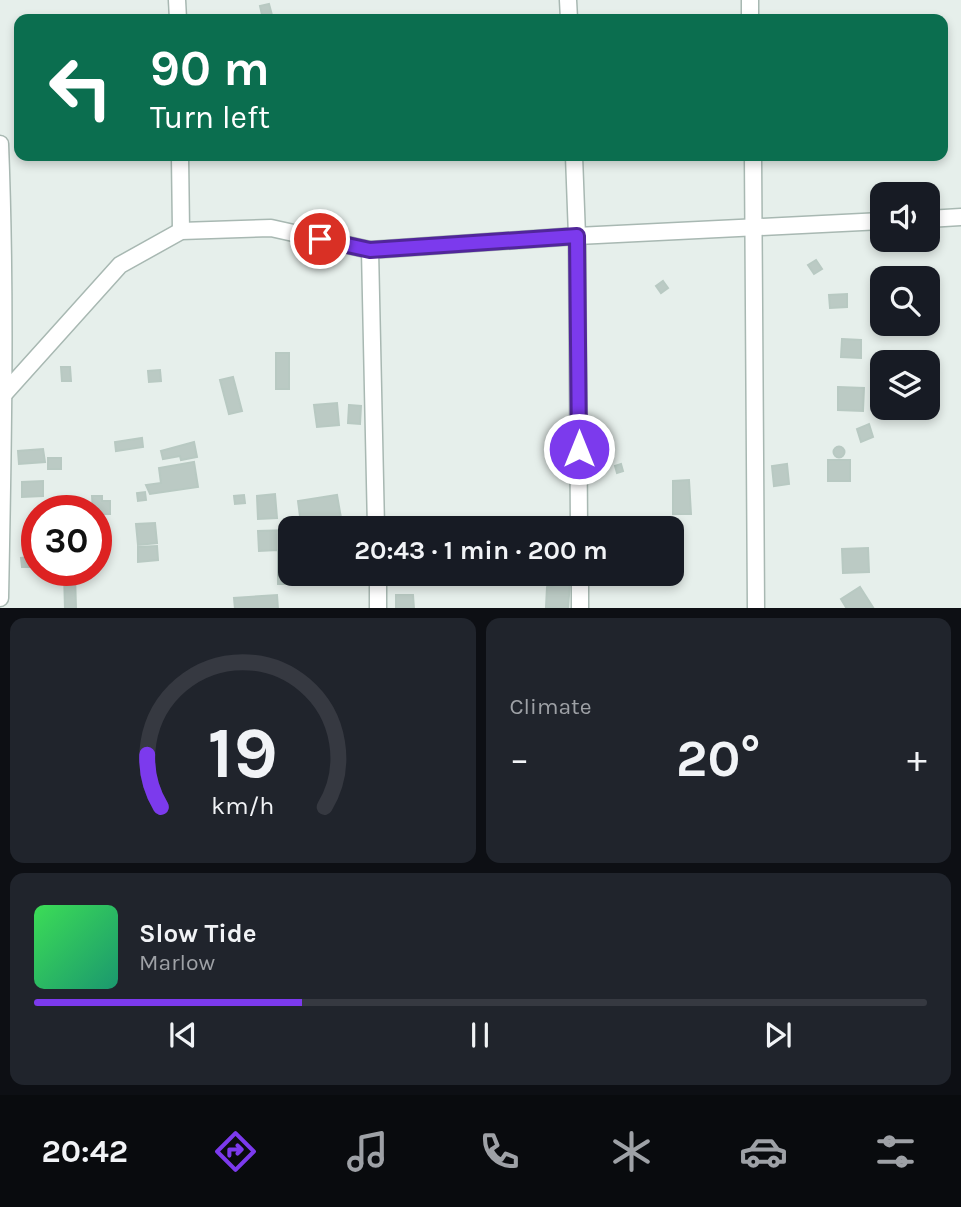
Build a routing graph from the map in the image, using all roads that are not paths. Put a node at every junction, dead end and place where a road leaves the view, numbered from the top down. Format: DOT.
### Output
graph roads {
  1 [pos="0,144"];
  2 [pos="180,161"];
  3 [pos="574,161"];
  4 [pos="753,161"];
  5 [pos="961,217"];
  6 [pos="940,218"];
  7 [pos="870,222"];
  8 [pos="754,227"];
  9 [pos="181,231"];
  10 [pos="577,236"];
  11 [pos="370,250"];
  12 [pos="2,394"];
  13 [pos="376,516"];
  14 [pos="579,516"];
  15 [pos="377,586"];
  16 [pos="580,586"];
  17 [pos="0,598"];
  18 [pos="378,608"];
  19 [pos="580,608"];
  20 [pos="756,608"];
  1 -- 12 [label="street"];
  2 -- 9 [label="street"];
  3 -- 10 [label="street"];
  4 -- 8 [label="street"];
  5 -- 6 [label="street"];
  7 -- 8 [label="street"];
  8 -- 10 [label="street"];
  8 -- 20 [label="street"];
  9 -- 11 [label="street"];
  9 -- 12 [label="street"];
  10 -- 11 [label="street"];
  10 -- 14 [label="street"];
  11 -- 13 [label="street"];
  12 -- 17 [label="street"];
  15 -- 18 [label="street"];
  16 -- 19 [label="street"];
}
